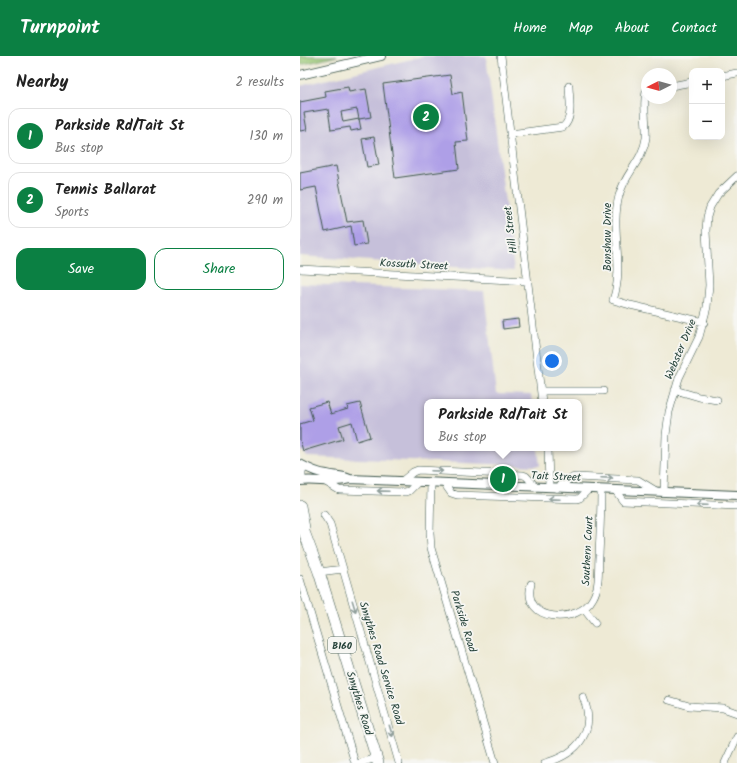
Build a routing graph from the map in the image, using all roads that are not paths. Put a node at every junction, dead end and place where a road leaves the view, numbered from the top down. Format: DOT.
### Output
graph roads {
  1 [pos="381,56"];
  2 [pos="500,56"];
  3 [pos="737,73"];
  4 [pos="300,75"];
  5 [pos="725,75"];
  6 [pos="689,83"];
  7 [pos="677,85"];
  8 [pos="568,86"];
  9 [pos="645,104"];
  10 [pos="510,134"];
  11 [pos="735,181"];
  12 [pos="300,270"];
  13 [pos="527,281"];
  14 [pos="704,322"];
  15 [pos="675,390"];
  16 [pos="541,391"];
  17 [pos="603,391"];
  18 [pos="542,399"];
  19 [pos="717,400"];
  20 [pos="548,451"];
  21 [pos="300,464"];
  22 [pos="300,469"];
  23 [pos="300,477"];
  24 [pos="350,479"];
  25 [pos="300,481"];
  26 [pos="324,481"];
  27 [pos="402,481"];
  28 [pos="418,482"];
  29 [pos="431,482"];
  30 [pos="444,483"];
  31 [pos="536,486"];
  32 [pos="553,487"];
  33 [pos="589,489"];
  34 [pos="602,490"];
  35 [pos="615,490"];
  36 [pos="660,492"];
  37 [pos="737,495"];
  38 [pos="300,506"];
  39 [pos="737,506"];
  40 [pos="324,515"];
  41 [pos="302,524"];
  42 [pos="343,569"];
  43 [pos="319,572"];
  44 [pos="300,579"];
  45 [pos="531,584"];
  46 [pos="584,609"];
  47 [pos="595,623"];
  48 [pos="583,697"];
  49 [pos="669,700"];
  50 [pos="737,713"];
  51 [pos="737,737"];
  52 [pos="378,761"];
  53 [pos="559,761"];
  54 [pos="355,763"];
  55 [pos="360,763"];
  56 [pos="399,763"];
  57 [pos="495,763"];
  58 [pos="545,763"];
  59 [pos="725,763"];
  1 -- 4 [label="street"];
  2 -- 10 [label="street, Hill Street"];
  3 -- 5 [label="street"];
  6 -- 7 [label="street"];
  8 -- 10 [label="street"];
  9 -- 14 [label="street, Bonshaw Drive"];
  10 -- 13 [label="street, Hill Street"];
  11 -- 14 [label="street, Webster Drive"];
  12 -- 13 [label="street, Kossuth Street"];
  13 -- 16 [label="street, Hill Street"];
  14 -- 15 [label="street, Webster Drive"];
  15 -- 19 [label="street"];
  15 -- 36 [label="street, Webster Drive"];
  16 -- 17 [label="street"];
  16 -- 18 [label="street, Hill Street"];
  20 -- 32 [label="street"];
  21 -- 24 [label="street, Tait Street"];
  22 -- 23 [label="main road"];
  24 -- 26 [label="street, Tait Street"];
  24 -- 27 [label="street, Tait Street"];
  25 -- 26 [label="street, Tait Street"];
  28 -- 26 [label="street, one-way"];
  27 -- 28 [label="street, Tait Street"];
  27 -- 31 [label="street, one-way"];
  28 -- 29 [label="street, Tait Street"];
  29 -- 30 [label="street, Tait Street"];
  29 -- 57 [label="street, Parkside Road"];
  30 -- 31 [label="street, Tait Street"];
  33 -- 30 [label="street, one-way"];
  31 -- 32 [label="street, Tait Street"];
  32 -- 33 [label="street, Tait Street"];
  32 -- 36 [label="street, one-way"];
  33 -- 34 [label="street, Tait Street"];
  34 -- 35 [label="street, Tait Street"];
  34 -- 46 [label="street, Southern Court"];
  35 -- 36 [label="street, Tait Street"];
  39 -- 35 [label="street, one-way"];
  36 -- 37 [label="street, Tait Street"];
  38 -- 41 [label="main road, Smythes Road / B160"];
  40 -- 42 [label="street, Smythes Road Service Road"];
  41 -- 43 [label="main road, Smythes Road / B160"];
  42 -- 43 [label="street"];
  42 -- 56 [label="street, Smythes Road Service Road, one-way"];
  43 -- 52 [label="main road, Smythes Road / B160"];
  44 -- 54 [label="street"];
  45 -- 46 [label="street"];
  46 -- 47 [label="street"];
  48 -- 53 [label="street"];
  49 -- 50 [label="street"];
  51 -- 59 [label="street"];
  52 -- 55 [label="street"];
  53 -- 58 [label="street"];
}
